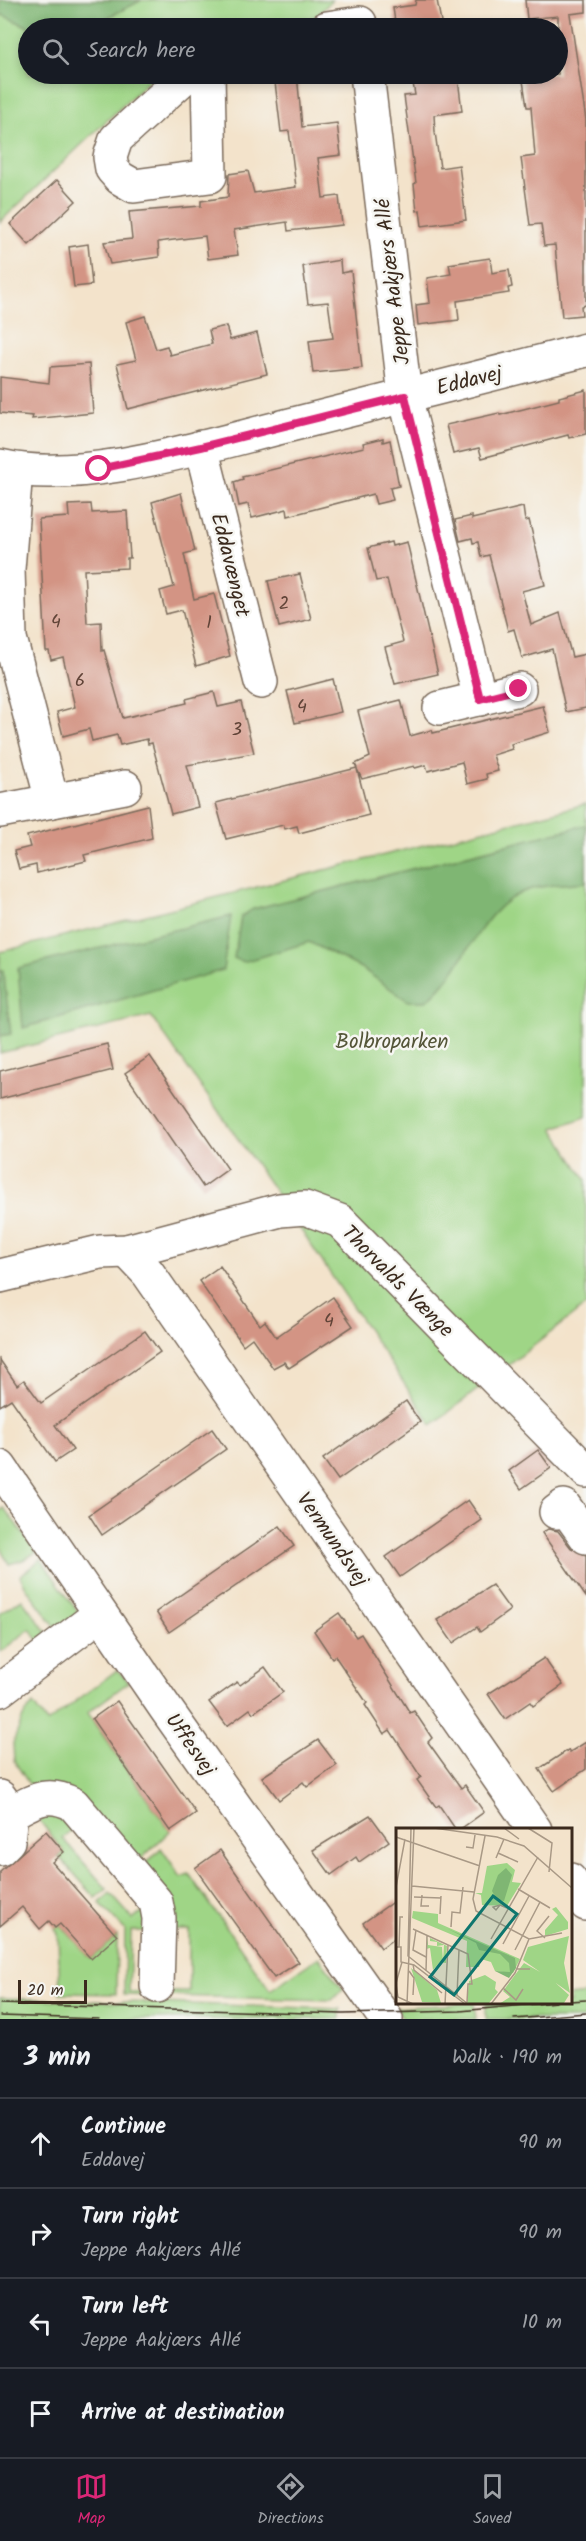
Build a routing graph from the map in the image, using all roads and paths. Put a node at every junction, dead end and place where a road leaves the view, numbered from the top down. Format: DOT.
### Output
graph roads {
  1 [pos="177,84"];
  2 [pos="208,84"];
  3 [pos="368,84"];
  4 [pos="586,350"];
  5 [pos="405,396"];
  6 [pos="201,447"];
  7 [pos="8,468"];
  8 [pos="261,682"];
  9 [pos="519,689"];
  10 [pos="480,699"];
  11 [pos="440,708"];
  12 [pos="125,787"];
  13 [pos="52,801"];
  14 [pos="0,811"];
  15 [pos="127,1251"];
  16 [pos="0,1276"];
  17 [pos="0,1467"];
  18 [pos="586,1471"];
  19 [pos="556,1512"];
  20 [pos="586,1537"];
  21 [pos="100,1614"];
  22 [pos="0,1690"];
  23 [pos="5,1805"];
  24 [pos="534,1828"];
  25 [pos="0,1849"];
  26 [pos="571,1882"];
  27 [pos="586,1904"];
  28 [pos="157,1986"];
  29 [pos="386,2019"];
  1 -- 2 [label="street"];
  3 -- 5 [label="street, Jeppe Aakjærs Allé"];
  4 -- 5 [label="street, Eddavej"];
  5 -- 6 [label="street, Eddavej"];
  5 -- 10 [label="street, Jeppe Aakjærs Allé"];
  6 -- 7 [label="street, Eddavej"];
  6 -- 8 [label="street, Eddavænget"];
  7 -- 13 [label="street"];
  9 -- 10 [label="street"];
  10 -- 11 [label="street"];
  12 -- 13 [label="street"];
  13 -- 14 [label="street"];
  15 -- 16 [label="street, Thorvalds Vænge"];
  15 -- 18 [label="street, Thorvalds Vænge"];
  15 -- 24 [label="street, Vermundsvej"];
  17 -- 21 [label="street, Uffesvej"];
  19 -- 20 [label="street"];
  21 -- 22 [label="street"];
  21 -- 29 [label="street, Uffesvej"];
  23 -- 25 [label="street"];
  23 -- 28 [label="street"];
  26 -- 27 [label="street"];
}
